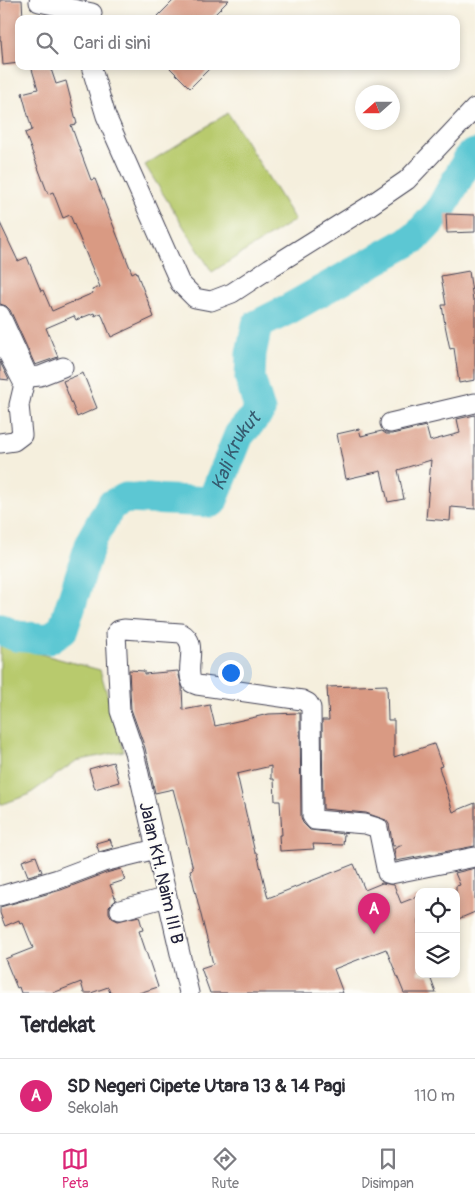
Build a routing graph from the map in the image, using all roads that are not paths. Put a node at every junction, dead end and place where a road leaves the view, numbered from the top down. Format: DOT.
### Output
graph roads {
  1 [pos="39,2"];
  2 [pos="94,11"];
  3 [pos="92,70"];
  4 [pos="475,108"];
  5 [pos="0,315"];
  6 [pos="0,338"];
  7 [pos="63,367"];
  8 [pos="475,403"];
  9 [pos="390,423"];
  10 [pos="0,444"];
  11 [pos="156,849"];
  12 [pos="475,857"];
  13 [pos="0,896"];
  14 [pos="167,897"];
  15 [pos="120,910"];
  16 [pos="189,993"];
  1 -- 2 [label="street"];
  3 -- 4 [label="street"];
  5 -- 7 [label="street"];
  6 -- 10 [label="street"];
  8 -- 9 [label="street"];
  11 -- 12 [label="street, Jalan KH. Naim III B"];
  11 -- 13 [label="street"];
  11 -- 14 [label="street, Jalan KH. Naim III B"];
  14 -- 15 [label="street"];
  14 -- 16 [label="street, Jalan KH. Naim III B"];
}
